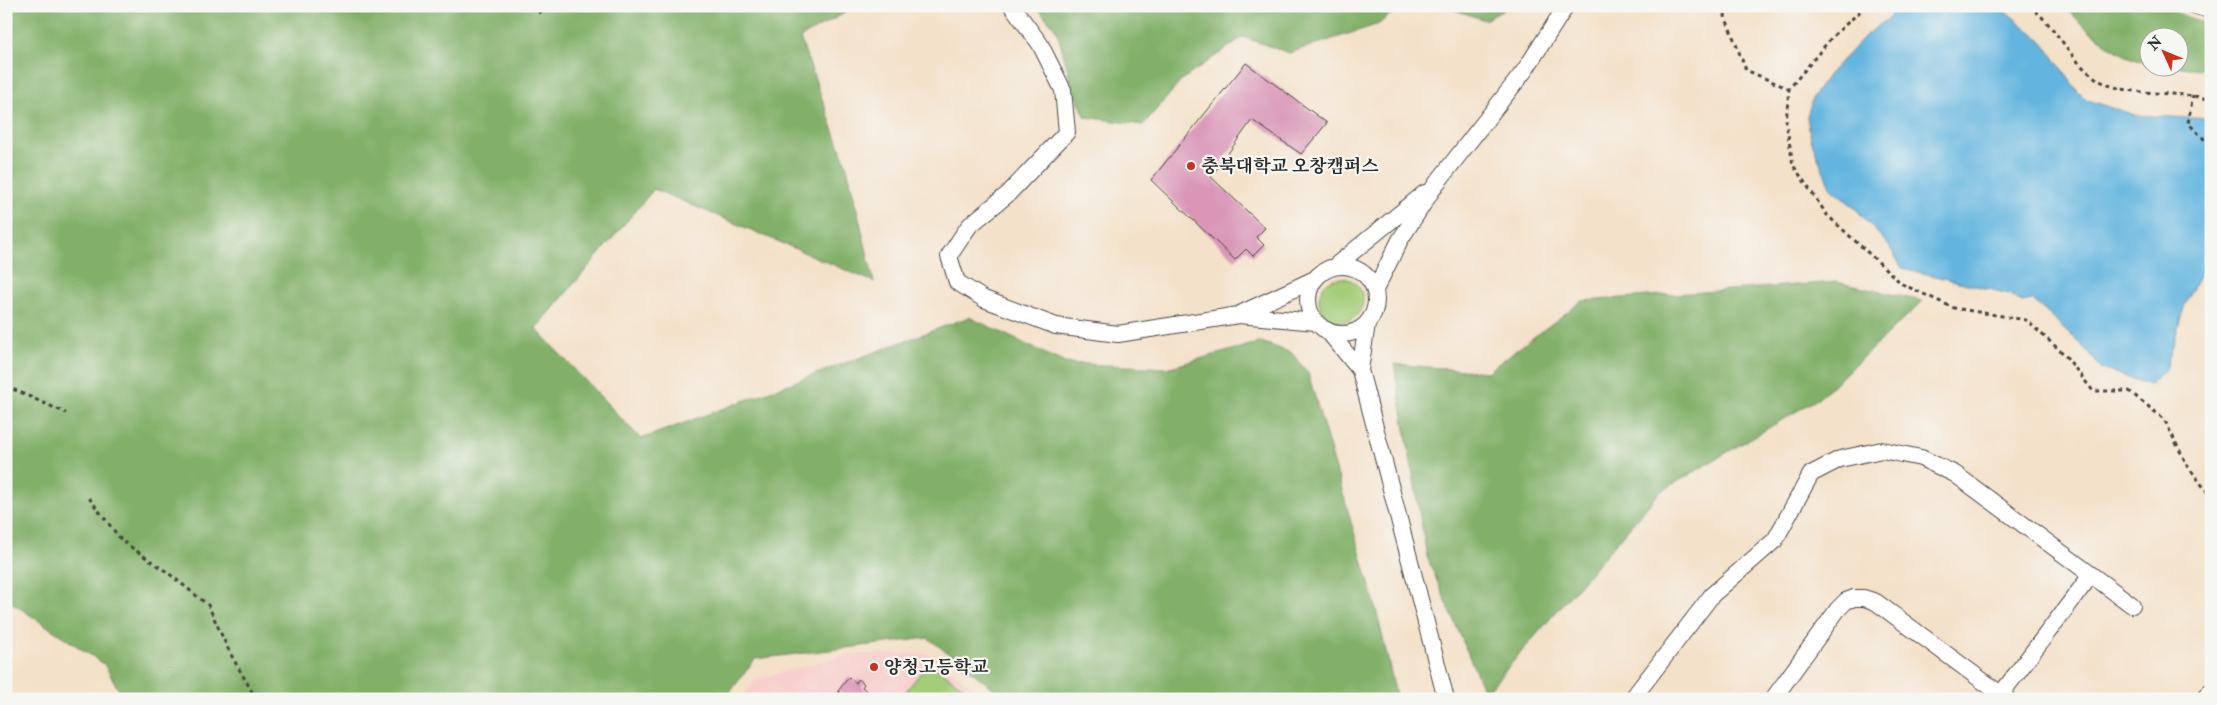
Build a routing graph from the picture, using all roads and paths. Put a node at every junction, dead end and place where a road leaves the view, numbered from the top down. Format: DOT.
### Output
graph roads {
  1 [pos="538,6"];
  2 [pos="561,6"];
  3 [pos="1012,6"];
  4 [pos="1566,6"];
  5 [pos="1727,6"];
  6 [pos="1866,6"];
  7 [pos="2029,6"];
  8 [pos="2181,6"];
  9 [pos="2211,15"];
  10 [pos="1789,89"];
  11 [pos="2193,95"];
  12 [pos="2211,100"];
  13 [pos="2211,146"];
  14 [pos="1436,184"];
  15 [pos="1334,267"];
  16 [pos="1315,279"];
  17 [pos="1375,290"];
  18 [pos="1239,315"];
  19 [pos="1367,324"];
  20 [pos="1322,326"];
  21 [pos="1360,370"];
  22 [pos="6,386"];
  23 [pos="66,413"];
  24 [pos="2211,497"];
  25 [pos="89,498"];
  26 [pos="2091,575"];
  27 [pos="2132,605"];
  28 [pos="2211,695"];
  29 [pos="2004,696"];
  30 [pos="256,699"];
  31 [pos="1446,699"];
  32 [pos="1632,699"];
  33 [pos="1773,699"];
  34 [pos="2208,699"];
  1 -- 2 [label="path"];
  3 -- 18 [label="street"];
  4 -- 14 [label="street"];
  5 -- 10 [label="path"];
  6 -- 10 [label="path"];
  7 -- 11 [label="path"];
  8 -- 9 [label="lane"];
  10 -- 24 [label="path"];
  11 -- 12 [label="path"];
  11 -- 13 [label="path"];
  14 -- 15 [label="street"];
  14 -- 17 [label="street"];
  15 -- 16 [label="street"];
  15 -- 17 [label="street"];
  16 -- 18 [label="street"];
  16 -- 20 [label="street"];
  17 -- 19 [label="street"];
  18 -- 20 [label="street"];
  19 -- 20 [label="street"];
  19 -- 21 [label="street"];
  20 -- 21 [label="street"];
  21 -- 31 [label="street"];
  22 -- 23 [label="path"];
  25 -- 30 [label="path"];
  26 -- 27 [label="street"];
  26 -- 29 [label="street"];
  26 -- 32 [label="street"];
  28 -- 34 [label="street"];
  29 -- 33 [label="street"];
}
